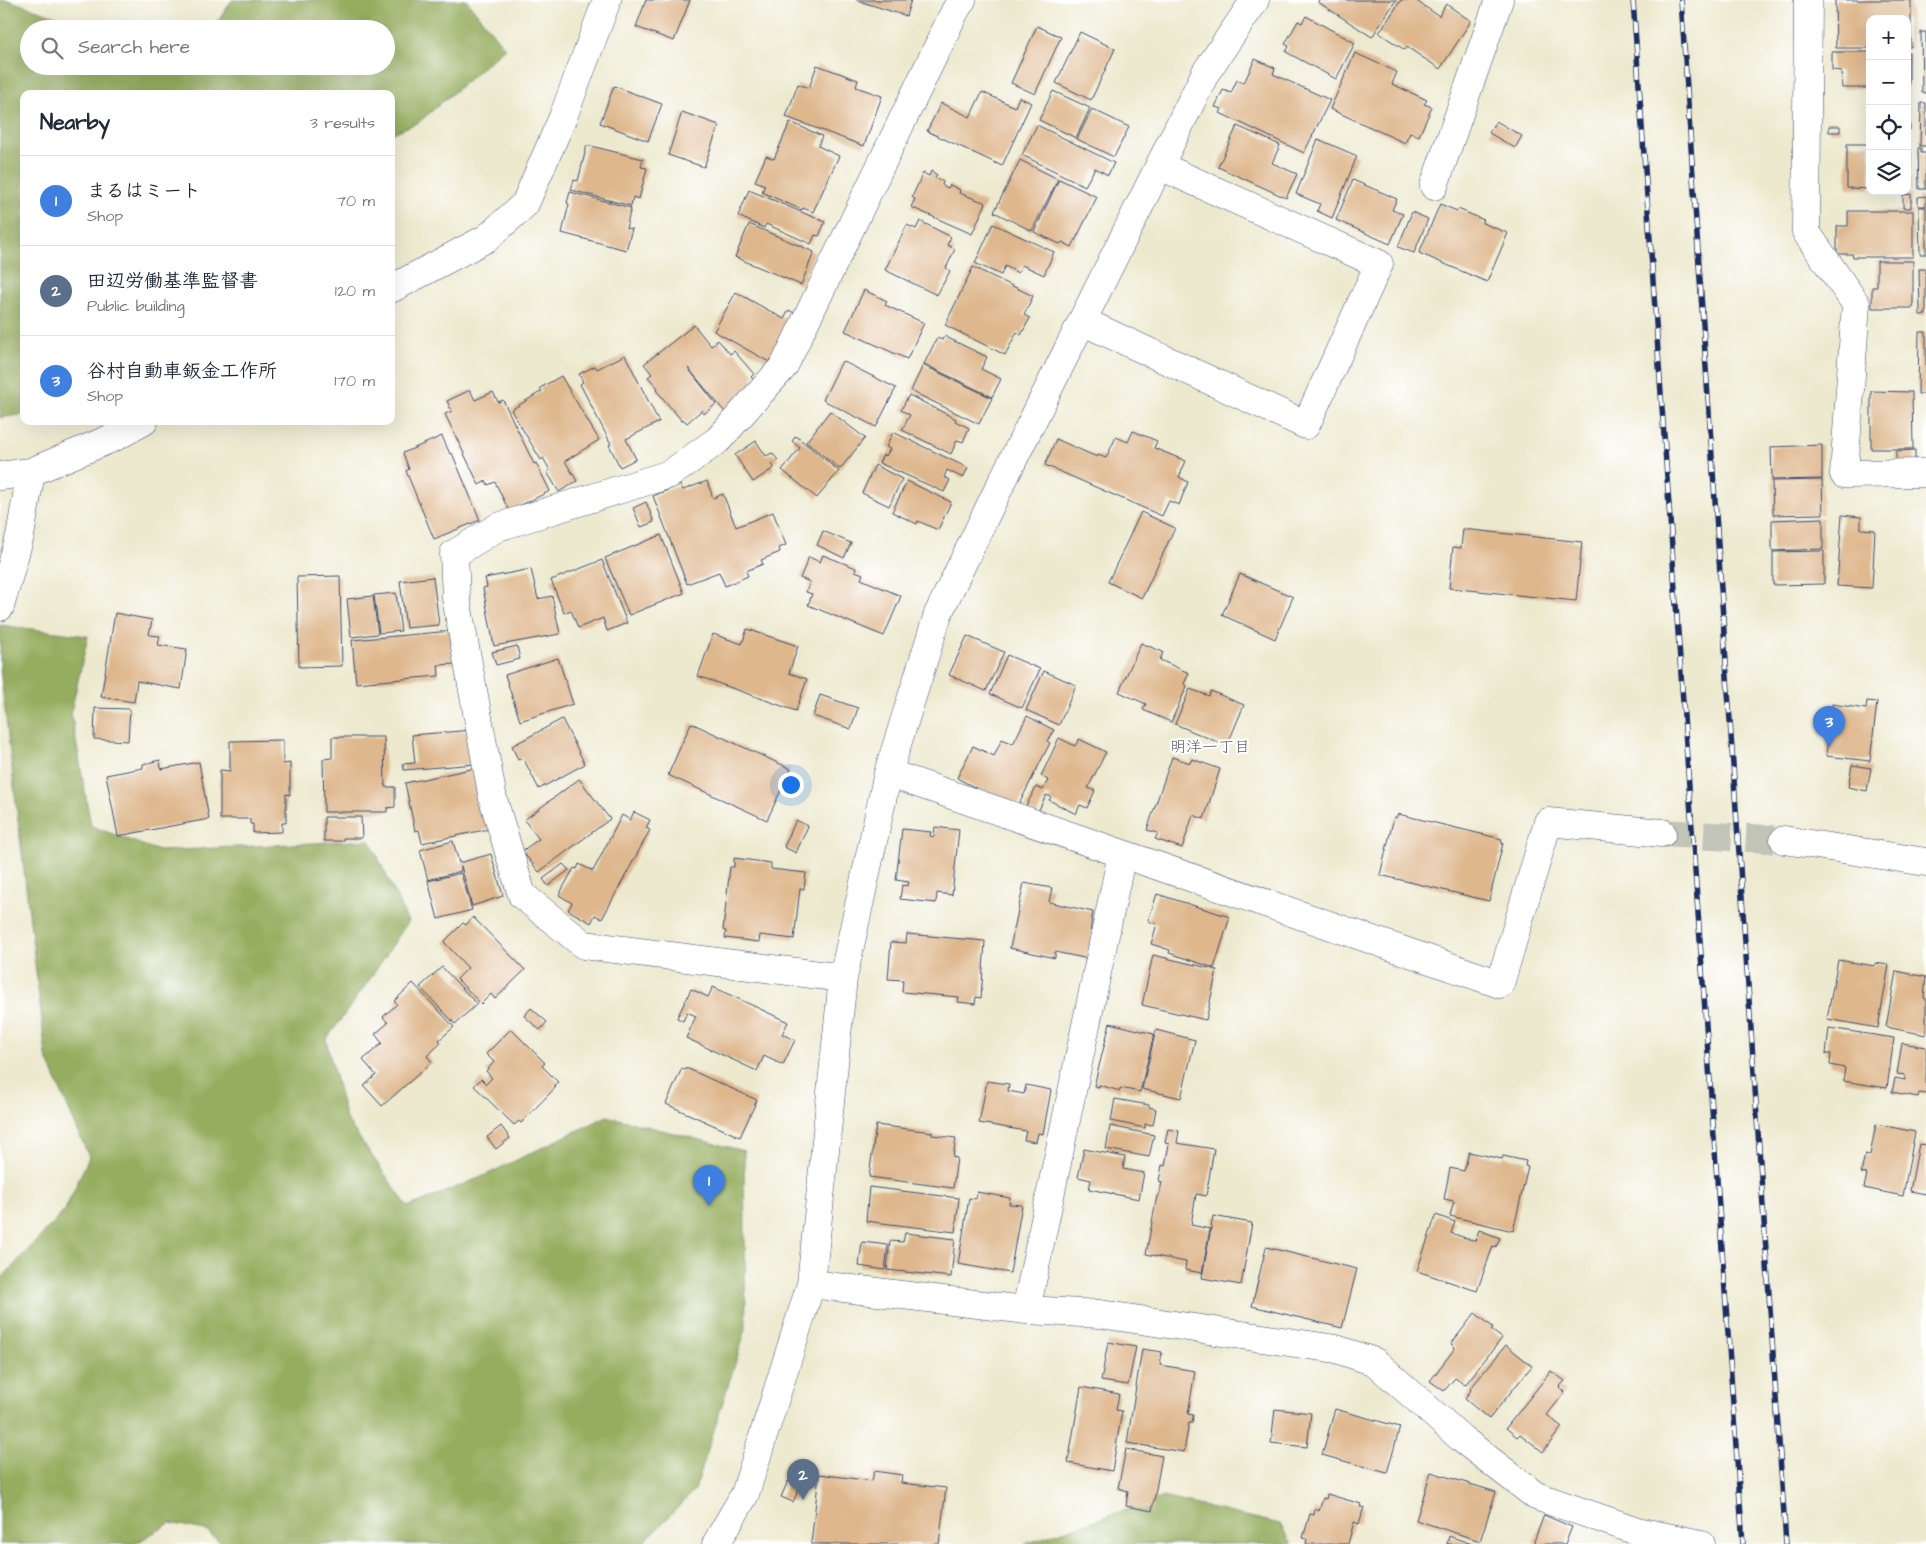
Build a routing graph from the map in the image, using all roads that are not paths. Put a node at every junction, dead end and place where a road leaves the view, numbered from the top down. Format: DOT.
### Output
graph roads {
  1 [pos="608,0"];
  2 [pos="962,0"];
  3 [pos="1255,0"];
  4 [pos="1499,0"];
  5 [pos="1808,0"];
  6 [pos="1160,166"];
  7 [pos="1434,186"];
  8 [pos="395,287"];
  9 [pos="1082,321"];
  10 [pos="137,425"];
  11 [pos="31,472"];
  12 [pos="1926,472"];
  13 [pos="0,476"];
  14 [pos="0,607"];
  15 [pos="888,772"];
  16 [pos="1662,833"];
  17 [pos="1784,840"];
  18 [pos="1122,854"];
  19 [pos="1926,862"];
  20 [pos="843,978"];
  21 [pos="811,1284"];
  22 [pos="1026,1310"];
  23 [pos="716,1544"];
  24 [pos="1700,1544"];
  1 -- 8 [label="street"];
  2 -- 20 [label="street"];
  3 -- 6 [label="street"];
  4 -- 7 [label="street"];
  5 -- 12 [label="street"];
  6 -- 9 [label="street"];
  6 -- 9 [label="street"];
  9 -- 15 [label="street"];
  10 -- 11 [label="street"];
  11 -- 13 [label="street"];
  11 -- 14 [label="street"];
  15 -- 18 [label="street"];
  15 -- 20 [label="street"];
  16 -- 18 [label="street"];
  17 -- 19 [label="street"];
  18 -- 22 [label="street"];
  20 -- 21 [label="street"];
  21 -- 22 [label="street"];
  21 -- 23 [label="street"];
  22 -- 24 [label="street"];
}
